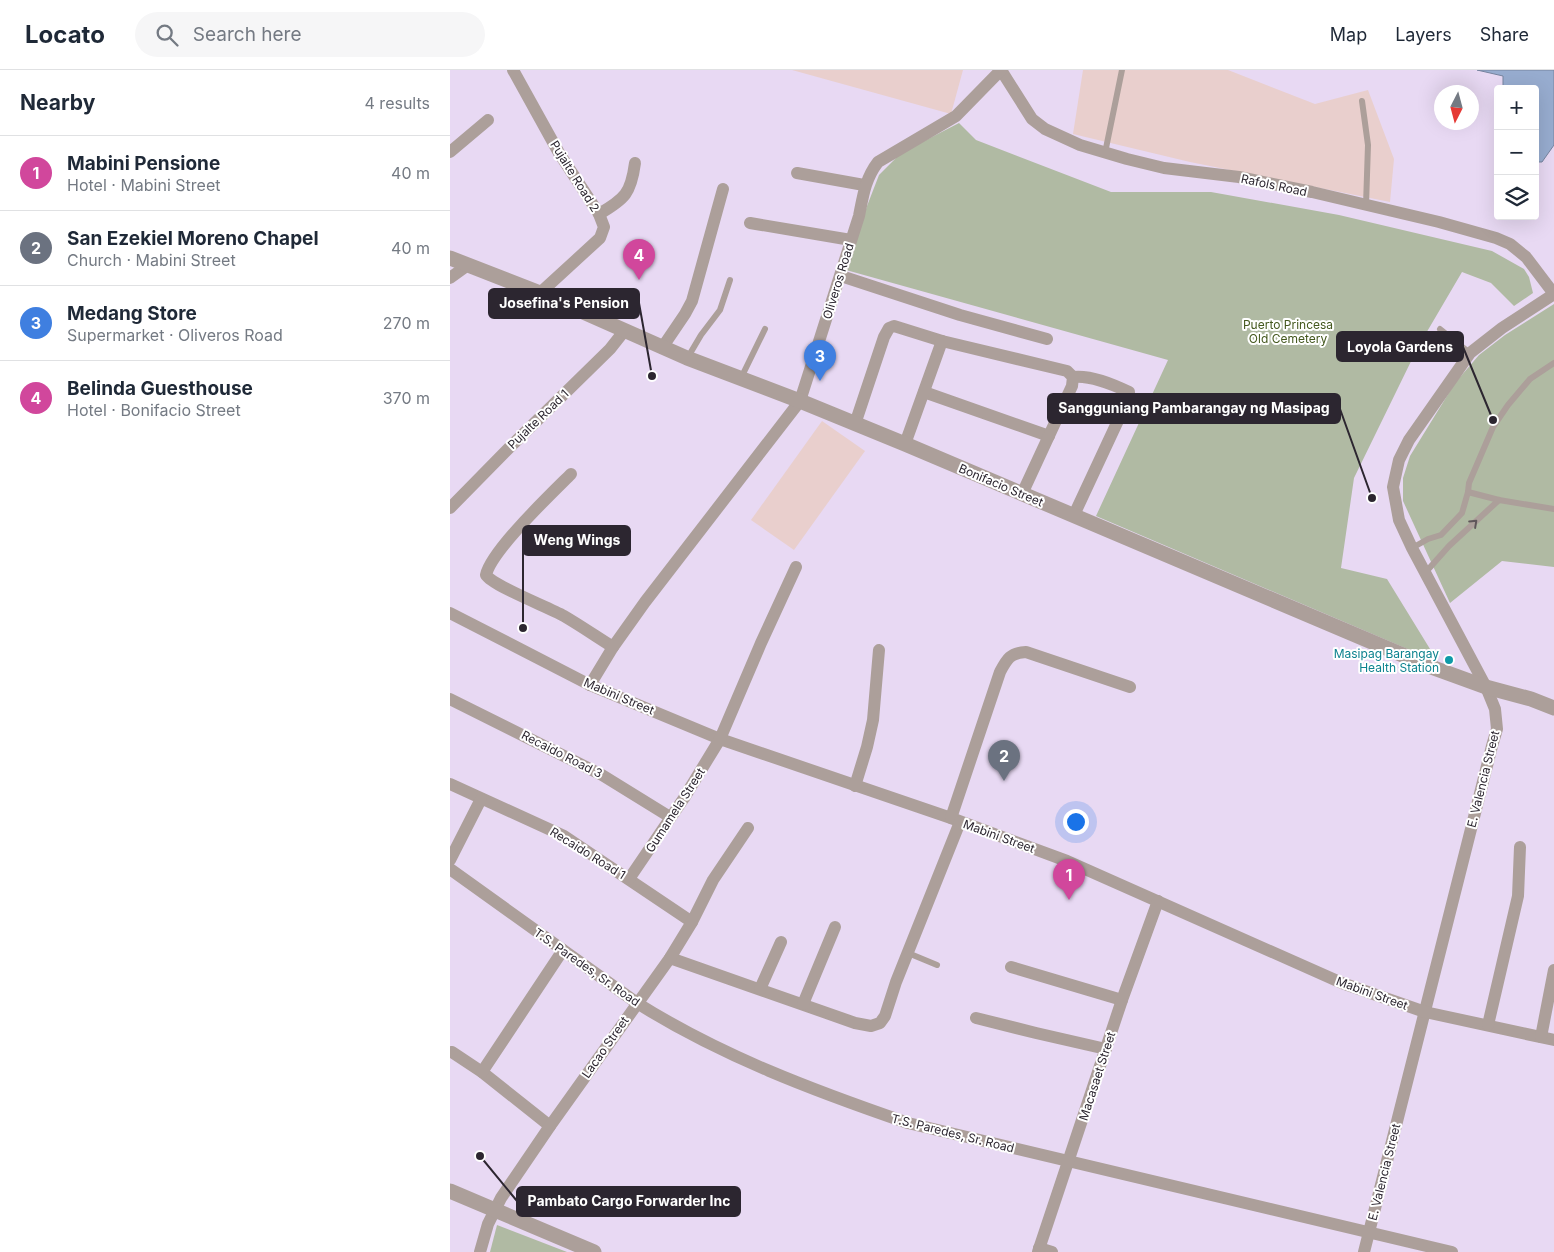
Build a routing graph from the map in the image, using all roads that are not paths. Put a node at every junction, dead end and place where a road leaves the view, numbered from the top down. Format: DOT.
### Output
graph roads {
  1 [pos="512,70"];
  2 [pos="1001,70"];
  3 [pos="1122,70"];
  4 [pos="1362,101"];
  5 [pos="488,120"];
  6 [pos="450,152"];
  7 [pos="1105,152"];
  8 [pos="635,164"];
  9 [pos="796,173"];
  10 [pos="864,185"];
  11 [pos="723,189"];
  12 [pos="1366,206"];
  13 [pos="599,214"];
  14 [pos="750,223"];
  15 [pos="851,240"];
  16 [pos="450,258"];
  17 [pos="468,265"];
  18 [pos="841,276"];
  19 [pos="450,278"];
  20 [pos="730,280"];
  21 [pos="540,294"];
  22 [pos="1554,294"];
  23 [pos="765,329"];
  24 [pos="1440,329"];
  25 [pos="625,330"];
  26 [pos="1047,339"];
  27 [pos="942,341"];
  28 [pos="662,348"];
  29 [pos="1470,353"];
  30 [pos="687,358"];
  31 [pos="1554,363"];
  32 [pos="1073,377"];
  33 [pos="741,378"];
  34 [pos="924,392"];
  35 [pos="800,401"];
  36 [pos="855,424"];
  37 [pos="1049,436"];
  38 [pos="905,444"];
  39 [pos="570,474"];
  40 [pos="1468,492"];
  41 [pos="1022,494"];
  42 [pos="1499,500"];
  43 [pos="450,508"];
  44 [pos="1554,509"];
  45 [pos="1074,516"];
  46 [pos="1441,535"];
  47 [pos="1449,546"];
  48 [pos="1412,548"];
  49 [pos="796,567"];
  50 [pos="1425,574"];
  51 [pos="450,613"];
  52 [pos="613,647"];
  53 [pos="880,650"];
  54 [pos="590,685"];
  55 [pos="1130,687"];
  56 [pos="1486,687"];
  57 [pos="450,698"];
  58 [pos="1554,708"];
  59 [pos="720,739"];
  60 [pos="450,784"];
  61 [pos="855,786"];
  62 [pos="481,798"];
  63 [pos="670,817"];
  64 [pos="955,820"];
  65 [pos="748,828"];
  66 [pos="1520,847"];
  67 [pos="450,860"];
  68 [pos="450,869"];
  69 [pos="629,880"];
  70 [pos="1158,901"];
  71 [pos="692,922"];
  72 [pos="835,927"];
  73 [pos="781,942"];
  74 [pos="563,950"];
  75 [pos="908,953"];
  76 [pos="670,958"];
  77 [pos="937,965"];
  78 [pos="1010,967"];
  79 [pos="1554,970"];
  80 [pos="760,989"];
  81 [pos="1122,1000"];
  82 [pos="637,1003"];
  83 [pos="803,1004"];
  84 [pos="1425,1012"];
  85 [pos="976,1018"];
  86 [pos="1488,1025"];
  87 [pos="1540,1037"];
  88 [pos="1554,1040"];
  89 [pos="1106,1049"];
  90 [pos="452,1052"];
  91 [pos="482,1072"];
  92 [pos="550,1126"];
  93 [pos="1069,1161"];
  94 [pos="450,1191"];
  95 [pos="494,1210"];
  96 [pos="1369,1232"];
  97 [pos="1038,1250"];
  98 [pos="480,1252"];
  99 [pos="594,1252"];
  100 [pos="1052,1252"];
  101 [pos="1364,1252"];
  102 [pos="1452,1252"];
  1 -- 13 [label="street, Pujalte Road 2"];
  2 -- 7 [label="street, Rafols Road"];
  2 -- 10 [label="street, Oliveros Road"];
  3 -- 7 [label="lane"];
  4 -- 12 [label="lane"];
  5 -- 6 [label="street"];
  7 -- 12 [label="street, Rafols Road"];
  8 -- 13 [label="street"];
  9 -- 10 [label="street"];
  10 -- 15 [label="street, Oliveros Road"];
  11 -- 28 [label="street"];
  12 -- 22 [label="street, Rafols Road"];
  13 -- 21 [label="street, Pujalte Road 2"];
  14 -- 15 [label="street"];
  15 -- 18 [label="street, Oliveros Road"];
  16 -- 17 [label="street, Bonifacio Street"];
  17 -- 19 [label="street"];
  17 -- 21 [label="street, Bonifacio Street"];
  18 -- 26 [label="street"];
  18 -- 35 [label="street, Oliveros Road"];
  20 -- 30 [label="lane"];
  21 -- 25 [label="street, Bonifacio Street"];
  22 -- 29 [label="street, E. Valencia Street"];
  23 -- 33 [label="lane"];
  24 -- 29 [label="lane"];
  25 -- 28 [label="street, Bonifacio Street"];
  25 -- 43 [label="street, Pujalte Road 1"];
  27 -- 32 [label="street"];
  27 -- 34 [label="street"];
  27 -- 36 [label="street"];
  28 -- 30 [label="street, Bonifacio Street"];
  29 -- 48 [label="street, E. Valencia Street"];
  30 -- 33 [label="street, Bonifacio Street"];
  31 -- 40 [label="lane"];
  32 -- 37 [label="street"];
  32 -- 45 [label="street"];
  33 -- 35 [label="street, Bonifacio Street"];
  34 -- 37 [label="street"];
  34 -- 38 [label="street"];
  35 -- 36 [label="street, Bonifacio Street"];
  35 -- 52 [label="street, Oliveros Road"];
  36 -- 38 [label="street, Bonifacio Street"];
  37 -- 41 [label="street"];
  38 -- 41 [label="street, Bonifacio Street"];
  39 -- 52 [label="street"];
  40 -- 42 [label="lane"];
  40 -- 46 [label="lane"];
  41 -- 45 [label="street, Bonifacio Street"];
  42 -- 44 [label="lane"];
  47 -- 42 [label="lane, one-way"];
  45 -- 56 [label="street, Bonifacio Street"];
  46 -- 47 [label="lane"];
  46 -- 48 [label="lane"];
  47 -- 50 [label="lane"];
  48 -- 50 [label="street, E. Valencia Street"];
  49 -- 59 [label="street, Gumamela Street"];
  50 -- 56 [label="street, E. Valencia Street"];
  51 -- 54 [label="street, Mabini Street"];
  52 -- 54 [label="street, Oliveros Road"];
  53 -- 61 [label="street"];
  54 -- 59 [label="street, Mabini Street"];
  55 -- 64 [label="street"];
  56 -- 58 [label="street, Bonifacio Street"];
  56 -- 84 [label="street, E. Valencia Street"];
  57 -- 63 [label="street, Recaido Road 3"];
  59 -- 61 [label="street, Mabini Street"];
  59 -- 63 [label="street, Gumamela Street"];
  60 -- 62 [label="street, Recaido Road 1"];
  61 -- 64 [label="street, Mabini Street"];
  62 -- 67 [label="street"];
  62 -- 69 [label="street, Recaido Road 1"];
  63 -- 69 [label="street, Gumamela Street"];
  64 -- 70 [label="street, Mabini Street"];
  64 -- 75 [label="street"];
  65 -- 71 [label="street, Lacao Street"];
  66 -- 86 [label="street"];
  68 -- 74 [label="street, T.S. Paredes, Sr. Road"];
  69 -- 71 [label="street, Recaido Road 1"];
  70 -- 81 [label="street, Macasaet Street"];
  70 -- 84 [label="street, Mabini Street"];
  71 -- 76 [label="street, Lacao Street"];
  72 -- 83 [label="street"];
  73 -- 80 [label="street"];
  74 -- 82 [label="street, T.S. Paredes, Sr. Road"];
  74 -- 91 [label="street"];
  75 -- 77 [label="lane"];
  75 -- 83 [label="street"];
  76 -- 80 [label="street"];
  76 -- 82 [label="street, Lacao Street"];
  78 -- 81 [label="street"];
  79 -- 87 [label="street"];
  80 -- 83 [label="street"];
  81 -- 89 [label="street, Macasaet Street"];
  82 -- 92 [label="street, Lacao Street"];
  82 -- 93 [label="street, T.S. Paredes, Sr. Road"];
  84 -- 86 [label="street, Mabini Street"];
  84 -- 96 [label="street, E. Valencia Street"];
  85 -- 89 [label="street"];
  86 -- 87 [label="street, Mabini Street"];
  87 -- 88 [label="street, Mabini Street"];
  89 -- 93 [label="street, Macasaet Street"];
  90 -- 91 [label="street"];
  91 -- 92 [label="street"];
  92 -- 95 [label="street, Lacao Street"];
  93 -- 96 [label="street, T.S. Paredes, Sr. Road"];
  93 -- 97 [label="street, Macasaet Street"];
  94 -- 95 [label="street"];
  95 -- 98 [label="street, Lacao Street"];
  95 -- 99 [label="street"];
  96 -- 101 [label="street, E. Valencia Street"];
  96 -- 102 [label="street, T.S. Paredes, Sr. Road"];
  97 -- 100 [label="street"];
}
